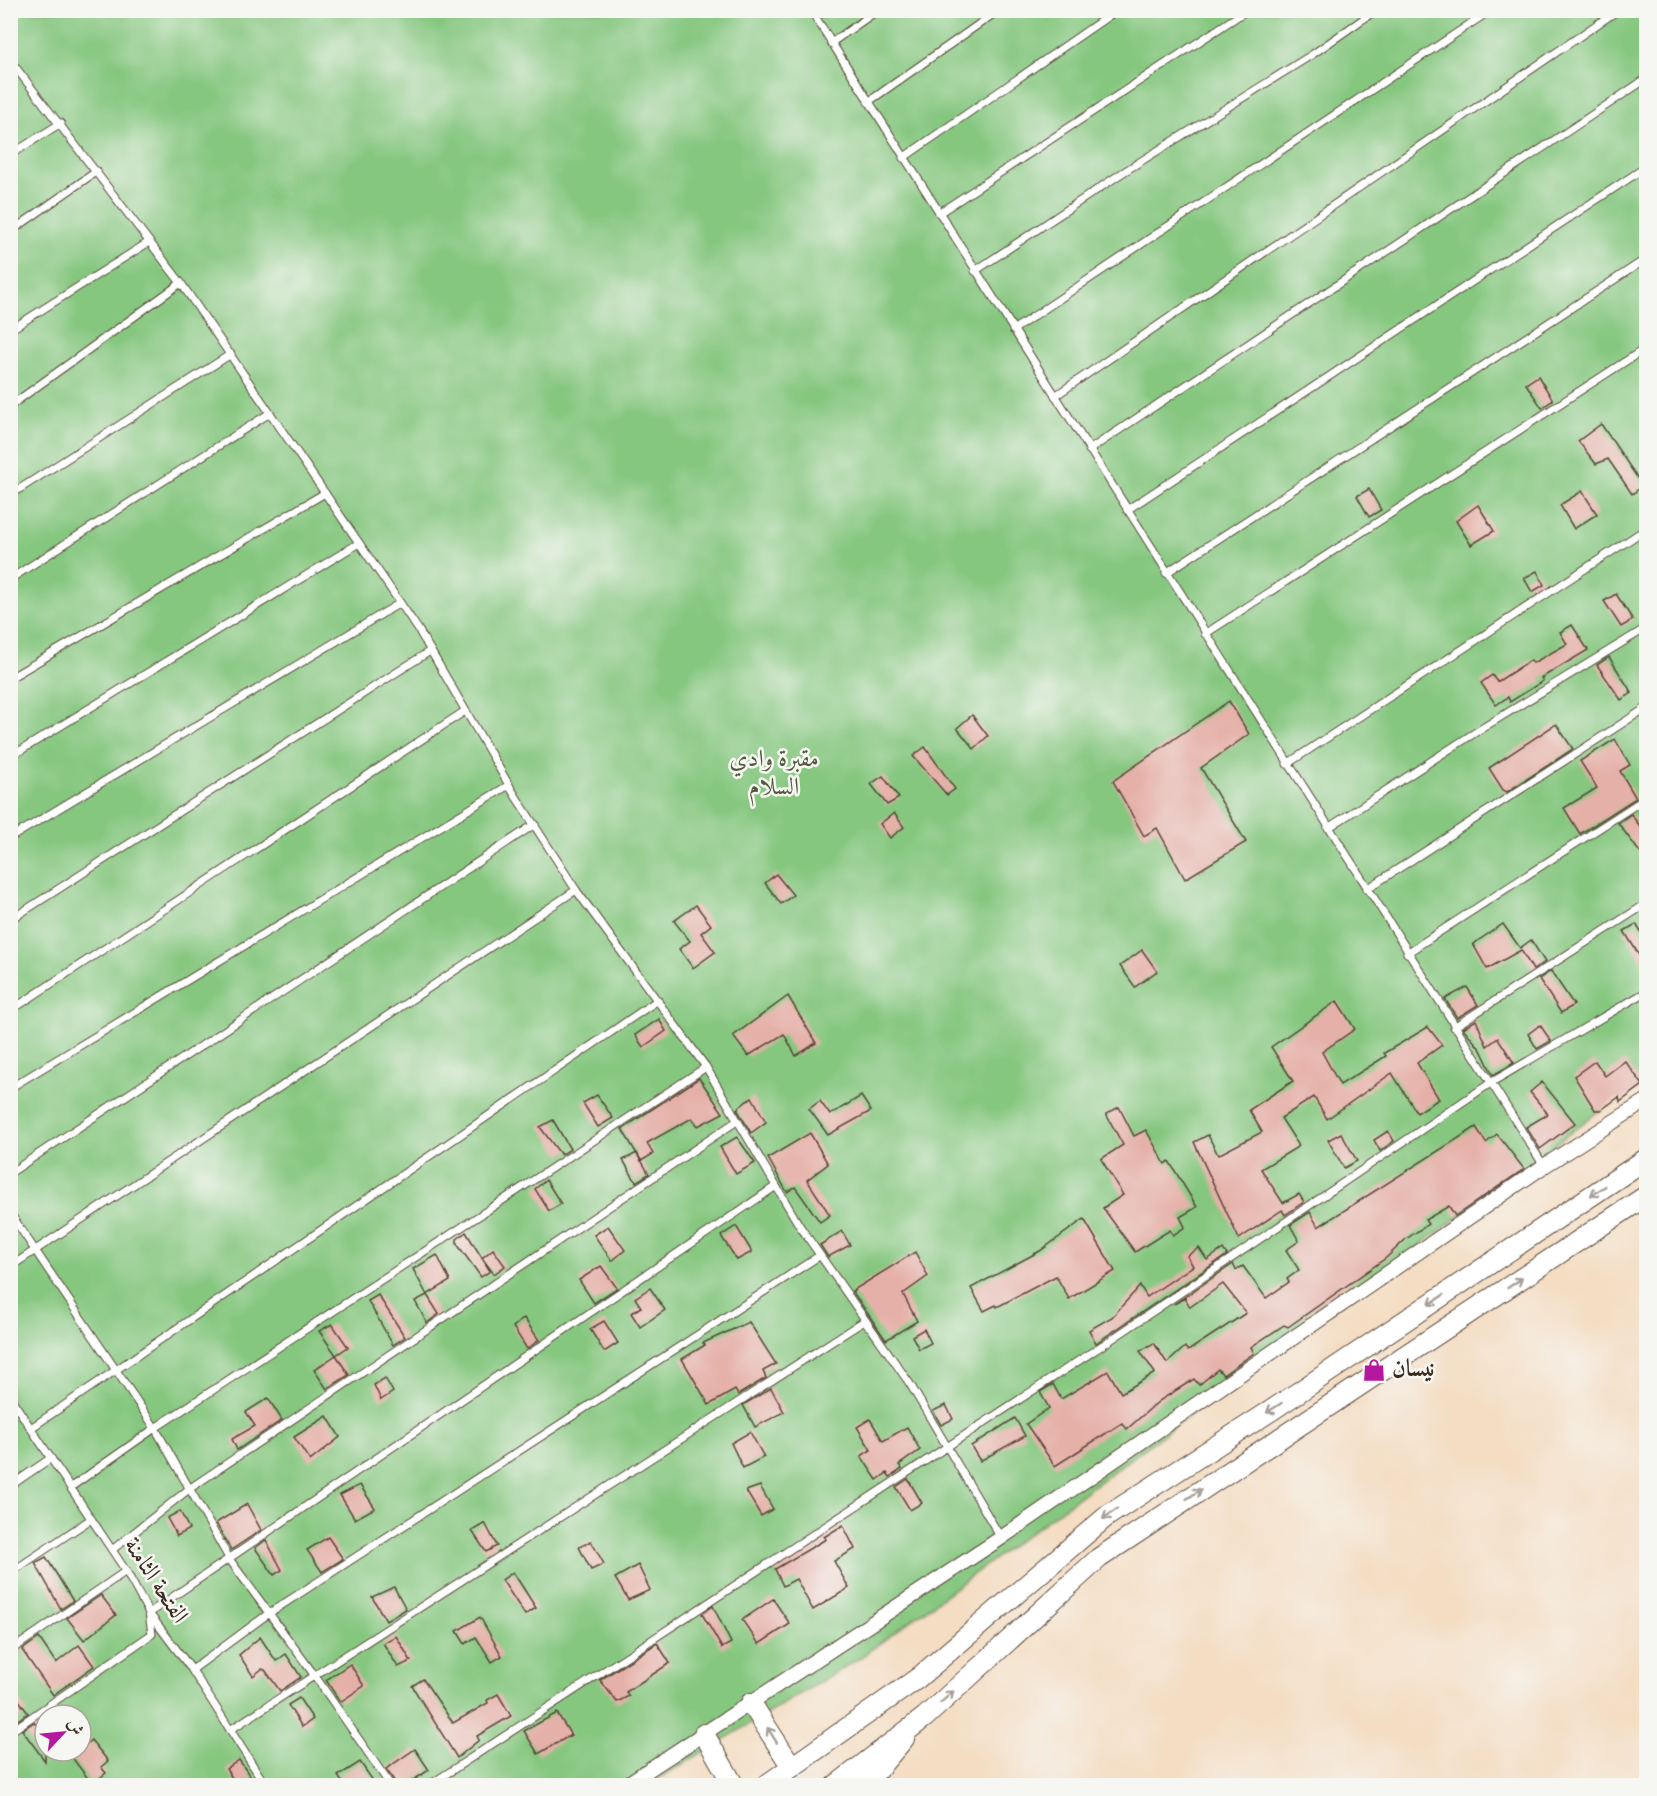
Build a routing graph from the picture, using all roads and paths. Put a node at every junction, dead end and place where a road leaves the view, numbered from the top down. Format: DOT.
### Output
graph roads {
  1 [pos="811,10"];
  2 [pos="878,10"];
  3 [pos="999,10"];
  4 [pos="1116,10"];
  5 [pos="1247,10"];
  6 [pos="1376,10"];
  7 [pos="1491,10"];
  8 [pos="1617,10"];
  9 [pos="831,43"];
  10 [pos="10,60"];
  11 [pos="1647,79"];
  12 [pos="868,102"];
  13 [pos="61,123"];
  14 [pos="10,155"];
  15 [pos="903,158"];
  16 [pos="1647,167"];
  17 [pos="97,171"];
  18 [pos="939,213"];
  19 [pos="10,232"];
  20 [pos="149,242"];
  21 [pos="1647,259"];
  22 [pos="975,271"];
  23 [pos="181,283"];
  24 [pos="10,330"];
  25 [pos="1013,330"];
  26 [pos="1647,348"];
  27 [pos="231,354"];
  28 [pos="1055,396"];
  29 [pos="10,406"];
  30 [pos="270,412"];
  31 [pos="1089,450"];
  32 [pos="325,493"];
  33 [pos="10,495"];
  34 [pos="1127,510"];
  35 [pos="1647,529"];
  36 [pos="359,543"];
  37 [pos="1167,573"];
  38 [pos="10,579"];
  39 [pos="400,603"];
  40 [pos="1647,628"];
  41 [pos="1205,634"];
  42 [pos="430,651"];
  43 [pos="10,678"];
  44 [pos="1647,708"];
  45 [pos="465,711"];
  46 [pos="10,758"];
  47 [pos="1287,764"];
  48 [pos="509,785"];
  49 [pos="1647,798"];
  50 [pos="535,824"];
  51 [pos="1328,828"];
  52 [pos="10,838"];
  53 [pos="1367,889"];
  54 [pos="576,890"];
  55 [pos="1647,904"];
  56 [pos="10,920"];
  57 [pos="1407,953"];
  58 [pos="1647,992"];
  59 [pos="658,1000"];
  60 [pos="10,1011"];
  61 [pos="1454,1027"];
  62 [pos="706,1067"];
  63 [pos="1492,1082"];
  64 [pos="10,1088"];
  65 [pos="1647,1101"];
  66 [pos="737,1121"];
  67 [pos="1647,1159"];
  68 [pos="1544,1166"];
  69 [pos="10,1173"];
  70 [pos="776,1186"];
  71 [pos="1647,1196"];
  72 [pos="10,1213"];
  73 [pos="36,1249"];
  74 [pos="819,1256"];
  75 [pos="10,1267"];
  76 [pos="876,1335"];
  77 [pos="116,1370"];
  78 [pos="10,1397"];
  79 [pos="13,1406"];
  80 [pos="31,1428"];
  81 [pos="155,1428"];
  82 [pos="948,1446"];
  83 [pos="51,1458"];
  84 [pos="10,1486"];
  85 [pos="71,1487"];
  86 [pos="189,1489"];
  87 [pos="91,1519"];
  88 [pos="1000,1538"];
  89 [pos="112,1550"];
  90 [pos="230,1560"];
  91 [pos="126,1571"];
  92 [pos="10,1573"];
  93 [pos="1027,1582"];
  94 [pos="1047,1605"];
  95 [pos="149,1613"];
  96 [pos="268,1614"];
  97 [pos="972,1632"];
  98 [pos="10,1651"];
  99 [pos="998,1651"];
  100 [pos="192,1670"];
  101 [pos="315,1676"];
  102 [pos="751,1703"];
  103 [pos="925,1717"];
  104 [pos="230,1730"];
  105 [pos="10,1732"];
  106 [pos="704,1734"];
  107 [pos="792,1767"];
  108 [pos="266,1785"];
  109 [pos="390,1785"];
  110 [pos="428,1785"];
  111 [pos="624,1785"];
  112 [pos="734,1785"];
  113 [pos="765,1785"];
  114 [pos="835,1785"];
  115 [pos="865,1785"];
  1 -- 9 [label="lane"];
  2 -- 9 [label="lane"];
  3 -- 12 [label="lane"];
  4 -- 15 [label="lane"];
  5 -- 18 [label="lane"];
  6 -- 22 [label="lane"];
  7 -- 25 [label="lane"];
  8 -- 28 [label="lane"];
  9 -- 12 [label="lane"];
  10 -- 13 [label="lane"];
  11 -- 31 [label="lane"];
  12 -- 15 [label="lane"];
  13 -- 14 [label="lane"];
  13 -- 17 [label="lane"];
  15 -- 18 [label="lane"];
  16 -- 34 [label="lane"];
  17 -- 19 [label="lane"];
  17 -- 20 [label="lane"];
  18 -- 22 [label="lane"];
  20 -- 23 [label="lane"];
  20 -- 24 [label="lane"];
  21 -- 37 [label="lane"];
  22 -- 25 [label="lane"];
  23 -- 27 [label="lane"];
  23 -- 29 [label="lane"];
  25 -- 28 [label="lane"];
  26 -- 41 [label="lane"];
  27 -- 30 [label="lane"];
  27 -- 33 [label="lane"];
  28 -- 31 [label="lane"];
  30 -- 32 [label="lane"];
  30 -- 38 [label="lane"];
  31 -- 34 [label="lane"];
  32 -- 36 [label="lane"];
  32 -- 43 [label="lane"];
  34 -- 37 [label="lane"];
  35 -- 47 [label="lane"];
  36 -- 39 [label="lane"];
  36 -- 46 [label="lane"];
  37 -- 41 [label="lane"];
  39 -- 42 [label="lane"];
  39 -- 52 [label="lane"];
  40 -- 51 [label="lane"];
  41 -- 47 [label="lane"];
  42 -- 45 [label="lane"];
  42 -- 56 [label="lane"];
  44 -- 53 [label="lane"];
  45 -- 48 [label="lane"];
  45 -- 60 [label="lane"];
  47 -- 51 [label="lane"];
  48 -- 50 [label="lane"];
  48 -- 64 [label="lane"];
  49 -- 57 [label="lane"];
  50 -- 54 [label="lane"];
  50 -- 69 [label="lane"];
  51 -- 53 [label="lane"];
  53 -- 57 [label="lane"];
  54 -- 59 [label="lane"];
  54 -- 73 [label="lane"];
  55 -- 61 [label="lane"];
  57 -- 61 [label="lane"];
  58 -- 63 [label="lane"];
  59 -- 62 [label="lane"];
  59 -- 77 [label="lane"];
  61 -- 63 [label="lane"];
  62 -- 66 [label="lane"];
  62 -- 81 [label="lane"];
  63 -- 68 [label="lane"];
  63 -- 82 [label="lane"];
  65 -- 68 [label="street"];
  66 -- 70 [label="lane"];
  66 -- 86 [label="lane"];
  67 -- 93 [label="main road, one-way"];
  68 -- 88 [label="street"];
  70 -- 74 [label="lane"];
  70 -- 90 [label="lane"];
  94 -- 71 [label="main road, one-way"];
  72 -- 73 [label="lane"];
  73 -- 75 [label="lane"];
  73 -- 77 [label="lane"];
  74 -- 76 [label="lane"];
  74 -- 96 [label="lane"];
  76 -- 82 [label="lane"];
  76 -- 101 [label="lane"];
  77 -- 80 [label="lane"];
  77 -- 81 [label="lane"];
  78 -- 79 [label="lane, الفتحة الثامنة"];
  79 -- 80 [label="lane, الفتحة الثامنة"];
  80 -- 83 [label="lane, الفتحة الثامنة"];
  81 -- 85 [label="lane"];
  81 -- 86 [label="lane"];
  82 -- 88 [label="lane"];
  82 -- 110 [label="lane"];
  83 -- 84 [label="lane"];
  83 -- 85 [label="lane, الفتحة الثامنة"];
  85 -- 87 [label="lane, الفتحة الثامنة"];
  86 -- 89 [label="lane"];
  86 -- 90 [label="lane"];
  87 -- 89 [label="lane, الفتحة الثامنة"];
  87 -- 92 [label="lane"];
  88 -- 102 [label="street"];
  89 -- 91 [label="lane, الفتحة الثامنة"];
  90 -- 95 [label="lane"];
  90 -- 96 [label="lane"];
  91 -- 95 [label="lane, الفتحة الثامنة"];
  91 -- 98 [label="lane"];
  93 -- 94 [label="main road"];
  93 -- 97 [label="main road"];
  94 -- 99 [label="main road"];
  95 -- 100 [label="lane, الفتحة الثامنة"];
  95 -- 105 [label="lane"];
  96 -- 100 [label="lane"];
  96 -- 101 [label="lane"];
  97 -- 99 [label="main road"];
  97 -- 107 [label="main road"];
  103 -- 99 [label="main road, one-way"];
  100 -- 104 [label="lane, الفتحة الثامنة"];
  101 -- 104 [label="lane"];
  101 -- 109 [label="lane"];
  102 -- 106 [label="street"];
  107 -- 102 [label="main road, one-way"];
  103 -- 114 [label="main road"];
  103 -- 115 [label="street"];
  104 -- 108 [label="lane, الفتحة الثامنة"];
  106 -- 111 [label="street"];
  106 -- 112 [label="main road"];
  107 -- 113 [label="main road"];
}
